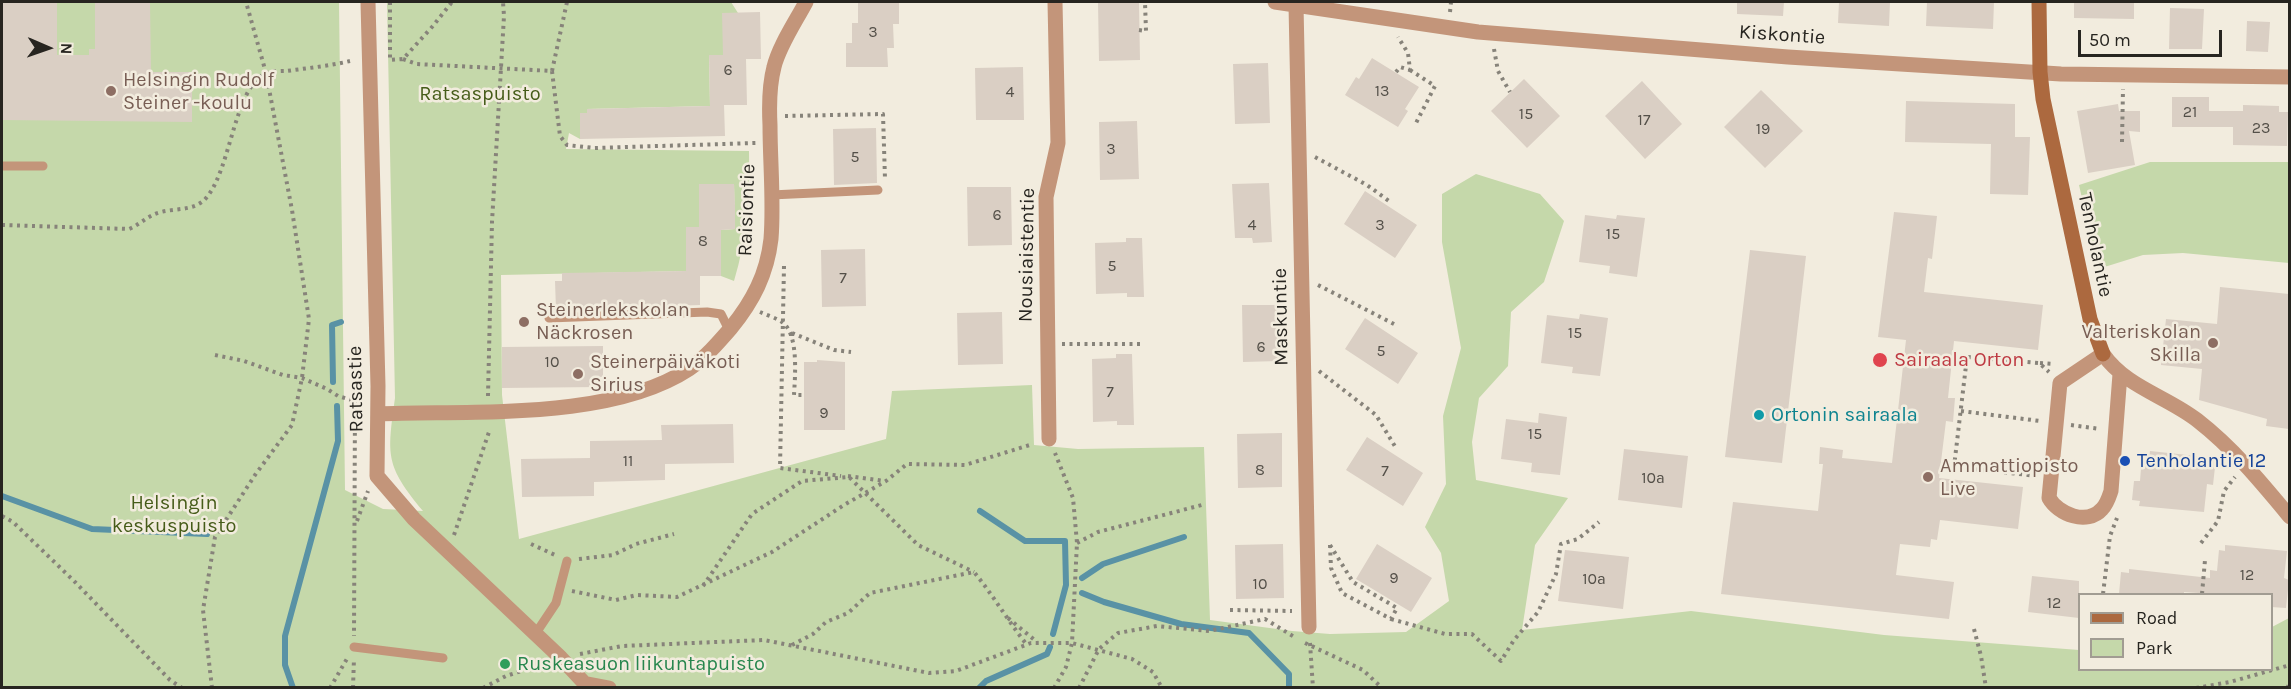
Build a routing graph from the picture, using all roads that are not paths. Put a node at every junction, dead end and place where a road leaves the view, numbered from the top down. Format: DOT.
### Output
graph roads {
  1 [pos="368,2"];
  2 [pos="806,2"];
  3 [pos="1055,2"];
  4 [pos="1275,2"];
  5 [pos="2040,2"];
  6 [pos="1296,5"];
  7 [pos="2040,72"];
  8 [pos="2289,77"];
  9 [pos="2,166"];
  10 [pos="43,166"];
  11 [pos="878,190"];
  12 [pos="771,195"];
  13 [pos="549,318"];
  14 [pos="729,330"];
  15 [pos="2103,354"];
  16 [pos="2120,374"];
  17 [pos="378,414"];
  18 [pos="1049,439"];
  19 [pos="2289,517"];
  20 [pos="567,561"];
  21 [pos="1309,627"];
  22 [pos="536,633"];
  23 [pos="354,647"];
  24 [pos="443,658"];
  25 [pos="588,686"];
  26 [pos="609,687"];
  1 -- 17 [label="street, Ratsastie"];
  2 -- 12 [label="street, Raisiontie"];
  3 -- 18 [label="street, Nousiaistentie"];
  4 -- 6 [label="street, Kiskontie"];
  5 -- 7 [label="street, Tenholantie"];
  6 -- 7 [label="street, Kiskontie"];
  6 -- 21 [label="street, Maskuntie"];
  7 -- 8 [label="street, Kiskontie"];
  7 -- 15 [label="street, Tenholantie"];
  9 -- 10 [label="lane"];
  11 -- 12 [label="lane"];
  12 -- 14 [label="street, Raisiontie"];
  13 -- 14 [label="lane"];
  14 -- 17 [label="street, Raisiontie"];
  15 -- 16 [label="street, Tenholantie"];
  15 -- 16 [label="street"];
  16 -- 19 [label="street, Tenholantie"];
  17 -- 22 [label="street, Ratsastie"];
  20 -- 22 [label="lane"];
  22 -- 25 [label="street"];
  23 -- 24 [label="lane"];
  25 -- 26 [label="street"];
}
